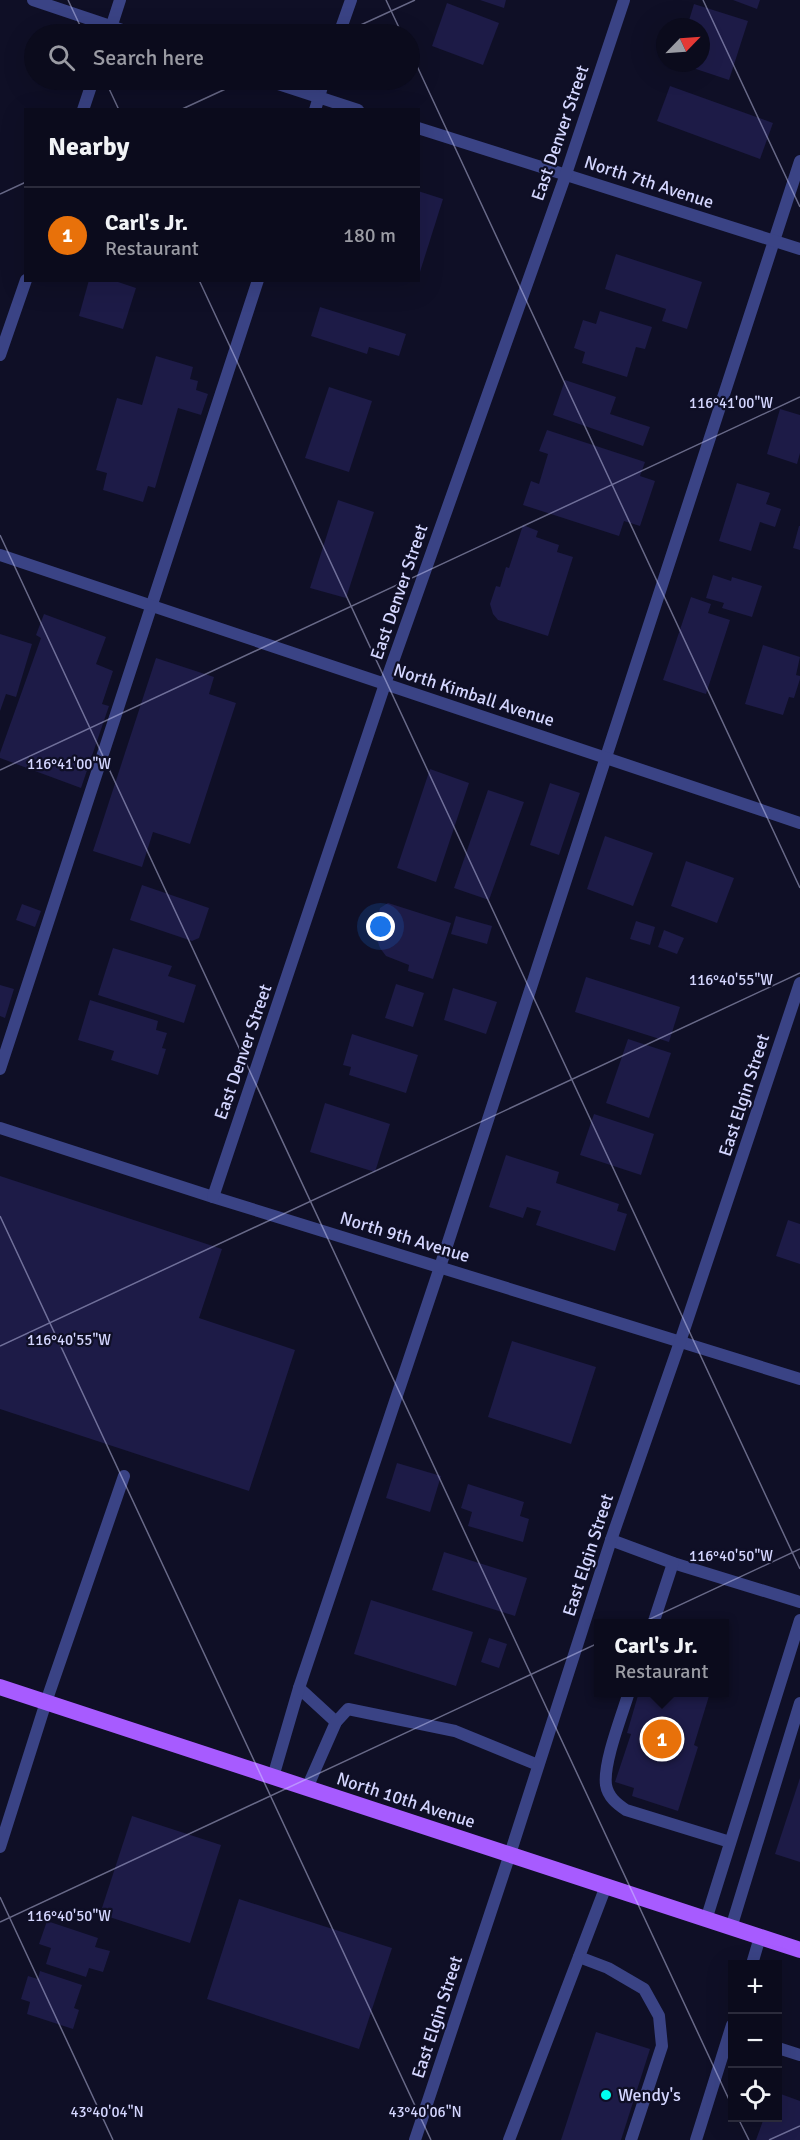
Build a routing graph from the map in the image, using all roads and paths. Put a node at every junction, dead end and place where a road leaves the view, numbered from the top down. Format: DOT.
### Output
graph roads {
  1 [pos="33,0"];
  2 [pos="120,0"];
  3 [pos="351,0"];
  4 [pos="624,0"];
  5 [pos="93,24"];
  6 [pos="112,24"];
  7 [pos="343,24"];
  8 [pos="90,90"];
  9 [pos="287,90"];
  10 [pos="317,104"];
  11 [pos="84,108"];
  12 [pos="344,108"];
  13 [pos="420,129"];
  14 [pos="800,161"];
  15 [pos="566,174"];
  16 [pos="774,241"];
  17 [pos="800,249"];
  18 [pos="25,282"];
  19 [pos="257,282"];
  20 [pos="0,355"];
  21 [pos="0,555"];
  22 [pos="151,606"];
  23 [pos="386,684"];
  24 [pos="605,758"];
  25 [pos="800,823"];
  26 [pos="800,983"];
  27 [pos="0,1069"];
  28 [pos="0,1128"];
  29 [pos="213,1197"];
  30 [pos="440,1267"];
  31 [pos="680,1342"];
  32 [pos="800,1379"];
  33 [pos="124,1476"];
  34 [pos="611,1540"];
  35 [pos="673,1563"];
  36 [pos="800,1602"];
  37 [pos="654,1619"];
  38 [pos="800,1620"];
  39 [pos="0,1687"];
  40 [pos="299,1688"];
  41 [pos="628,1697"];
  42 [pos="46,1702"];
  43 [pos="800,1703"];
  44 [pos="336,1722"];
  45 [pos="538,1765"];
  46 [pos="273,1777"];
  47 [pos="307,1788"];
  48 [pos="730,1842"];
  49 [pos="0,1847"];
  50 [pos="510,1854"];
  51 [pos="606,1886"];
  52 [pos="706,1920"];
  53 [pos="731,1928"];
  54 [pos="760,1937"];
  55 [pos="800,1950"];
  56 [pos="579,1957"];
  57 [pos="753,1960"];
  58 [pos="728,2043"];
  59 [pos="782,2050"];
  60 [pos="800,2055"];
  61 [pos="415,2140"];
  62 [pos="508,2140"];
  63 [pos="631,2140"];
  64 [pos="696,2140"];
  1 -- 5 [label="street"];
  2 -- 6 [label="street"];
  3 -- 7 [label="street"];
  4 -- 15 [label="street, East Denver Street"];
  8 -- 11 [label="street"];
  9 -- 10 [label="street"];
  10 -- 12 [label="street"];
  13 -- 15 [label="street, North 7th Avenue"];
  14 -- 16 [label="street"];
  15 -- 16 [label="street, North 7th Avenue"];
  15 -- 23 [label="street, East Denver Street"];
  16 -- 17 [label="street, North 7th Avenue"];
  16 -- 24 [label="street"];
  18 -- 20 [label="street"];
  19 -- 22 [label="street"];
  21 -- 22 [label="street, North Kimball Avenue"];
  22 -- 23 [label="street, North Kimball Avenue"];
  22 -- 27 [label="street"];
  23 -- 24 [label="street, North Kimball Avenue"];
  23 -- 29 [label="street, East Denver Street"];
  24 -- 25 [label="street, North Kimball Avenue"];
  24 -- 30 [label="street"];
  26 -- 31 [label="street, East Elgin Street"];
  28 -- 29 [label="street, North 9th Avenue"];
  29 -- 30 [label="street, North 9th Avenue"];
  30 -- 31 [label="street, North 9th Avenue"];
  30 -- 40 [label="street"];
  31 -- 32 [label="street, North 9th Avenue"];
  31 -- 34 [label="street, East Elgin Street"];
  33 -- 42 [label="street"];
  34 -- 35 [label="street"];
  34 -- 45 [label="street, East Elgin Street"];
  35 -- 36 [label="street"];
  35 -- 37 [label="street"];
  38 -- 48 [label="street"];
  39 -- 42 [label="main road, North 10th Avenue"];
  40 -- 44 [label="street"];
  40 -- 46 [label="street"];
  41 -- 48 [label="street"];
  42 -- 46 [label="main road, North 10th Avenue"];
  42 -- 49 [label="street"];
  43 -- 53 [label="street"];
  44 -- 45 [label="street"];
  44 -- 47 [label="street"];
  45 -- 50 [label="street, East Elgin Street"];
  46 -- 47 [label="main road, North 10th Avenue"];
  47 -- 50 [label="main road, North 10th Avenue"];
  48 -- 52 [label="street"];
  50 -- 51 [label="main road, North 10th Avenue"];
  50 -- 61 [label="street, East Elgin Street"];
  51 -- 52 [label="main road, North 10th Avenue"];
  51 -- 56 [label="street"];
  52 -- 53 [label="main road, North 10th Avenue"];
  53 -- 54 [label="main road, North 10th Avenue"];
  54 -- 55 [label="main road, North 10th Avenue"];
  54 -- 57 [label="street"];
  56 -- 62 [label="street"];
  56 -- 63 [label="street"];
  58 -- 64 [label="street"];
  59 -- 60 [label="street"];
}
